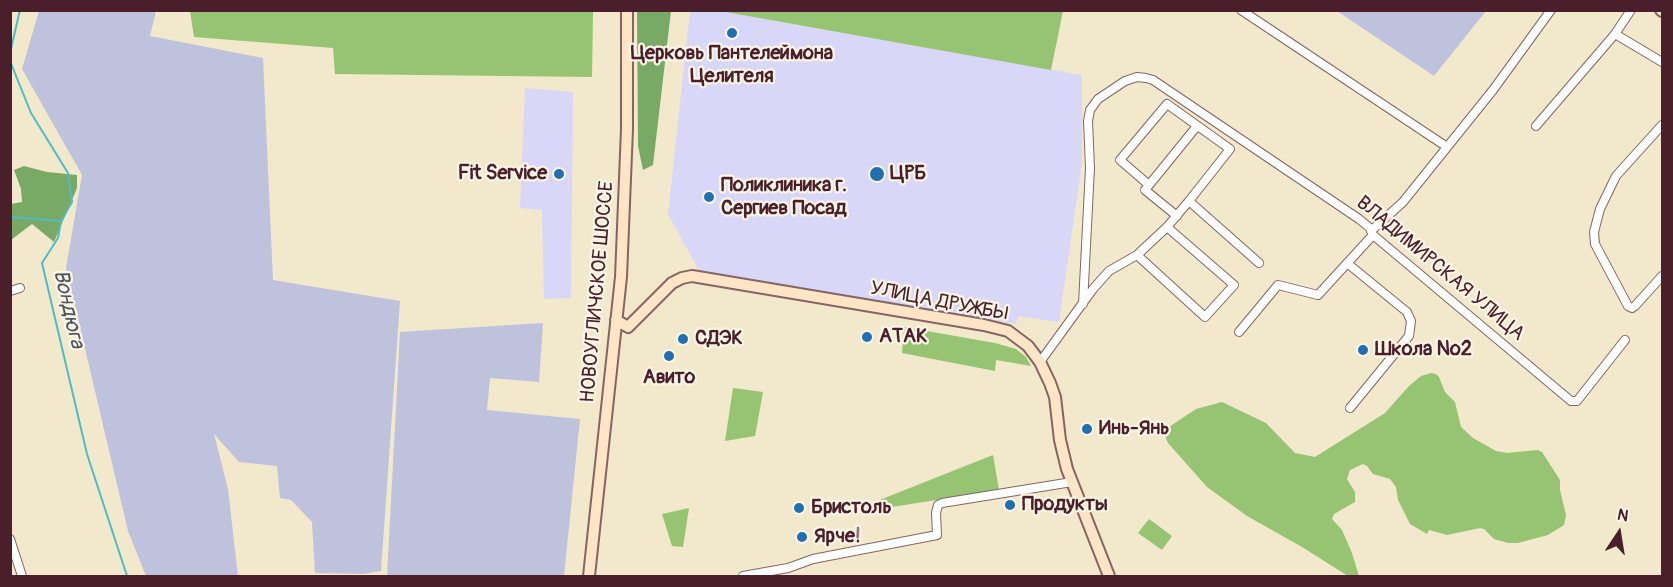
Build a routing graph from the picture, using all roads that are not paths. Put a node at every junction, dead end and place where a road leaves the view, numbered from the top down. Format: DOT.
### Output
graph roads {
  1 [pos="627,10"];
  2 [pos="1241,10"];
  3 [pos="1551,10"];
  4 [pos="1631,10"];
  5 [pos="1615,34"];
  6 [pos="1662,62"];
  7 [pos="1662,125"];
  8 [pos="1197,126"];
  9 [pos="1536,126"];
  10 [pos="1447,147"];
  11 [pos="1149,185"];
  12 [pos="1189,201"];
  13 [pos="1177,216"];
  14 [pos="1167,227"];
  15 [pos="1372,233"];
  16 [pos="1137,255"];
  17 [pos="1259,263"];
  18 [pos="1347,263"];
  19 [pos="1662,276"];
  20 [pos="20,288"];
  21 [pos="10,291"];
  22 [pos="1083,304"];
  23 [pos="616,320"];
  24 [pos="628,327"];
  25 [pos="1239,332"];
  26 [pos="615,337"];
  27 [pos="1625,340"];
  28 [pos="1040,362"];
  29 [pos="1350,408"];
  30 [pos="1072,482"];
  31 [pos="10,539"];
  32 [pos="22,576"];
  33 [pos="589,576"];
  34 [pos="743,576"];
  35 [pos="1109,576"];
  1 -- 23 [label="street, НОВОУГЛИЧСКОЕ ШОССЕ"];
  2 -- 10 [label="street"];
  3 -- 10 [label="street"];
  4 -- 5 [label="street"];
  5 -- 6 [label="street"];
  5 -- 9 [label="street"];
  7 -- 19 [label="street"];
  8 -- 11 [label="street"];
  8 -- 11 [label="street"];
  8 -- 12 [label="street"];
  10 -- 15 [label="street"];
  11 -- 13 [label="street"];
  12 -- 13 [label="street"];
  12 -- 17 [label="street"];
  13 -- 14 [label="street"];
  14 -- 16 [label="street"];
  14 -- 16 [label="street"];
  15 -- 18 [label="street"];
  15 -- 22 [label="street, ВЛАДИМИРСКАЯ УЛИЦА"];
  15 -- 27 [label="street, ВЛАДИМИРСКАЯ УЛИЦА"];
  16 -- 22 [label="street"];
  18 -- 25 [label="street"];
  18 -- 29 [label="street"];
  20 -- 21 [label="street"];
  22 -- 28 [label="street"];
  23 -- 24 [label="street"];
  23 -- 26 [label="street, НОВОУГЛИЧСКОЕ ШОССЕ"];
  24 -- 26 [label="street, УЛИЦА ДРУЖБЫ"];
  24 -- 28 [label="street, УЛИЦА ДРУЖБЫ"];
  26 -- 33 [label="street, НОВОУГЛИЧСКОЕ ШОССЕ"];
  28 -- 30 [label="street, УЛИЦА ДРУЖБЫ"];
  30 -- 34 [label="street"];
  30 -- 35 [label="street, УЛИЦА ДРУЖБЫ"];
  31 -- 32 [label="street"];
}
